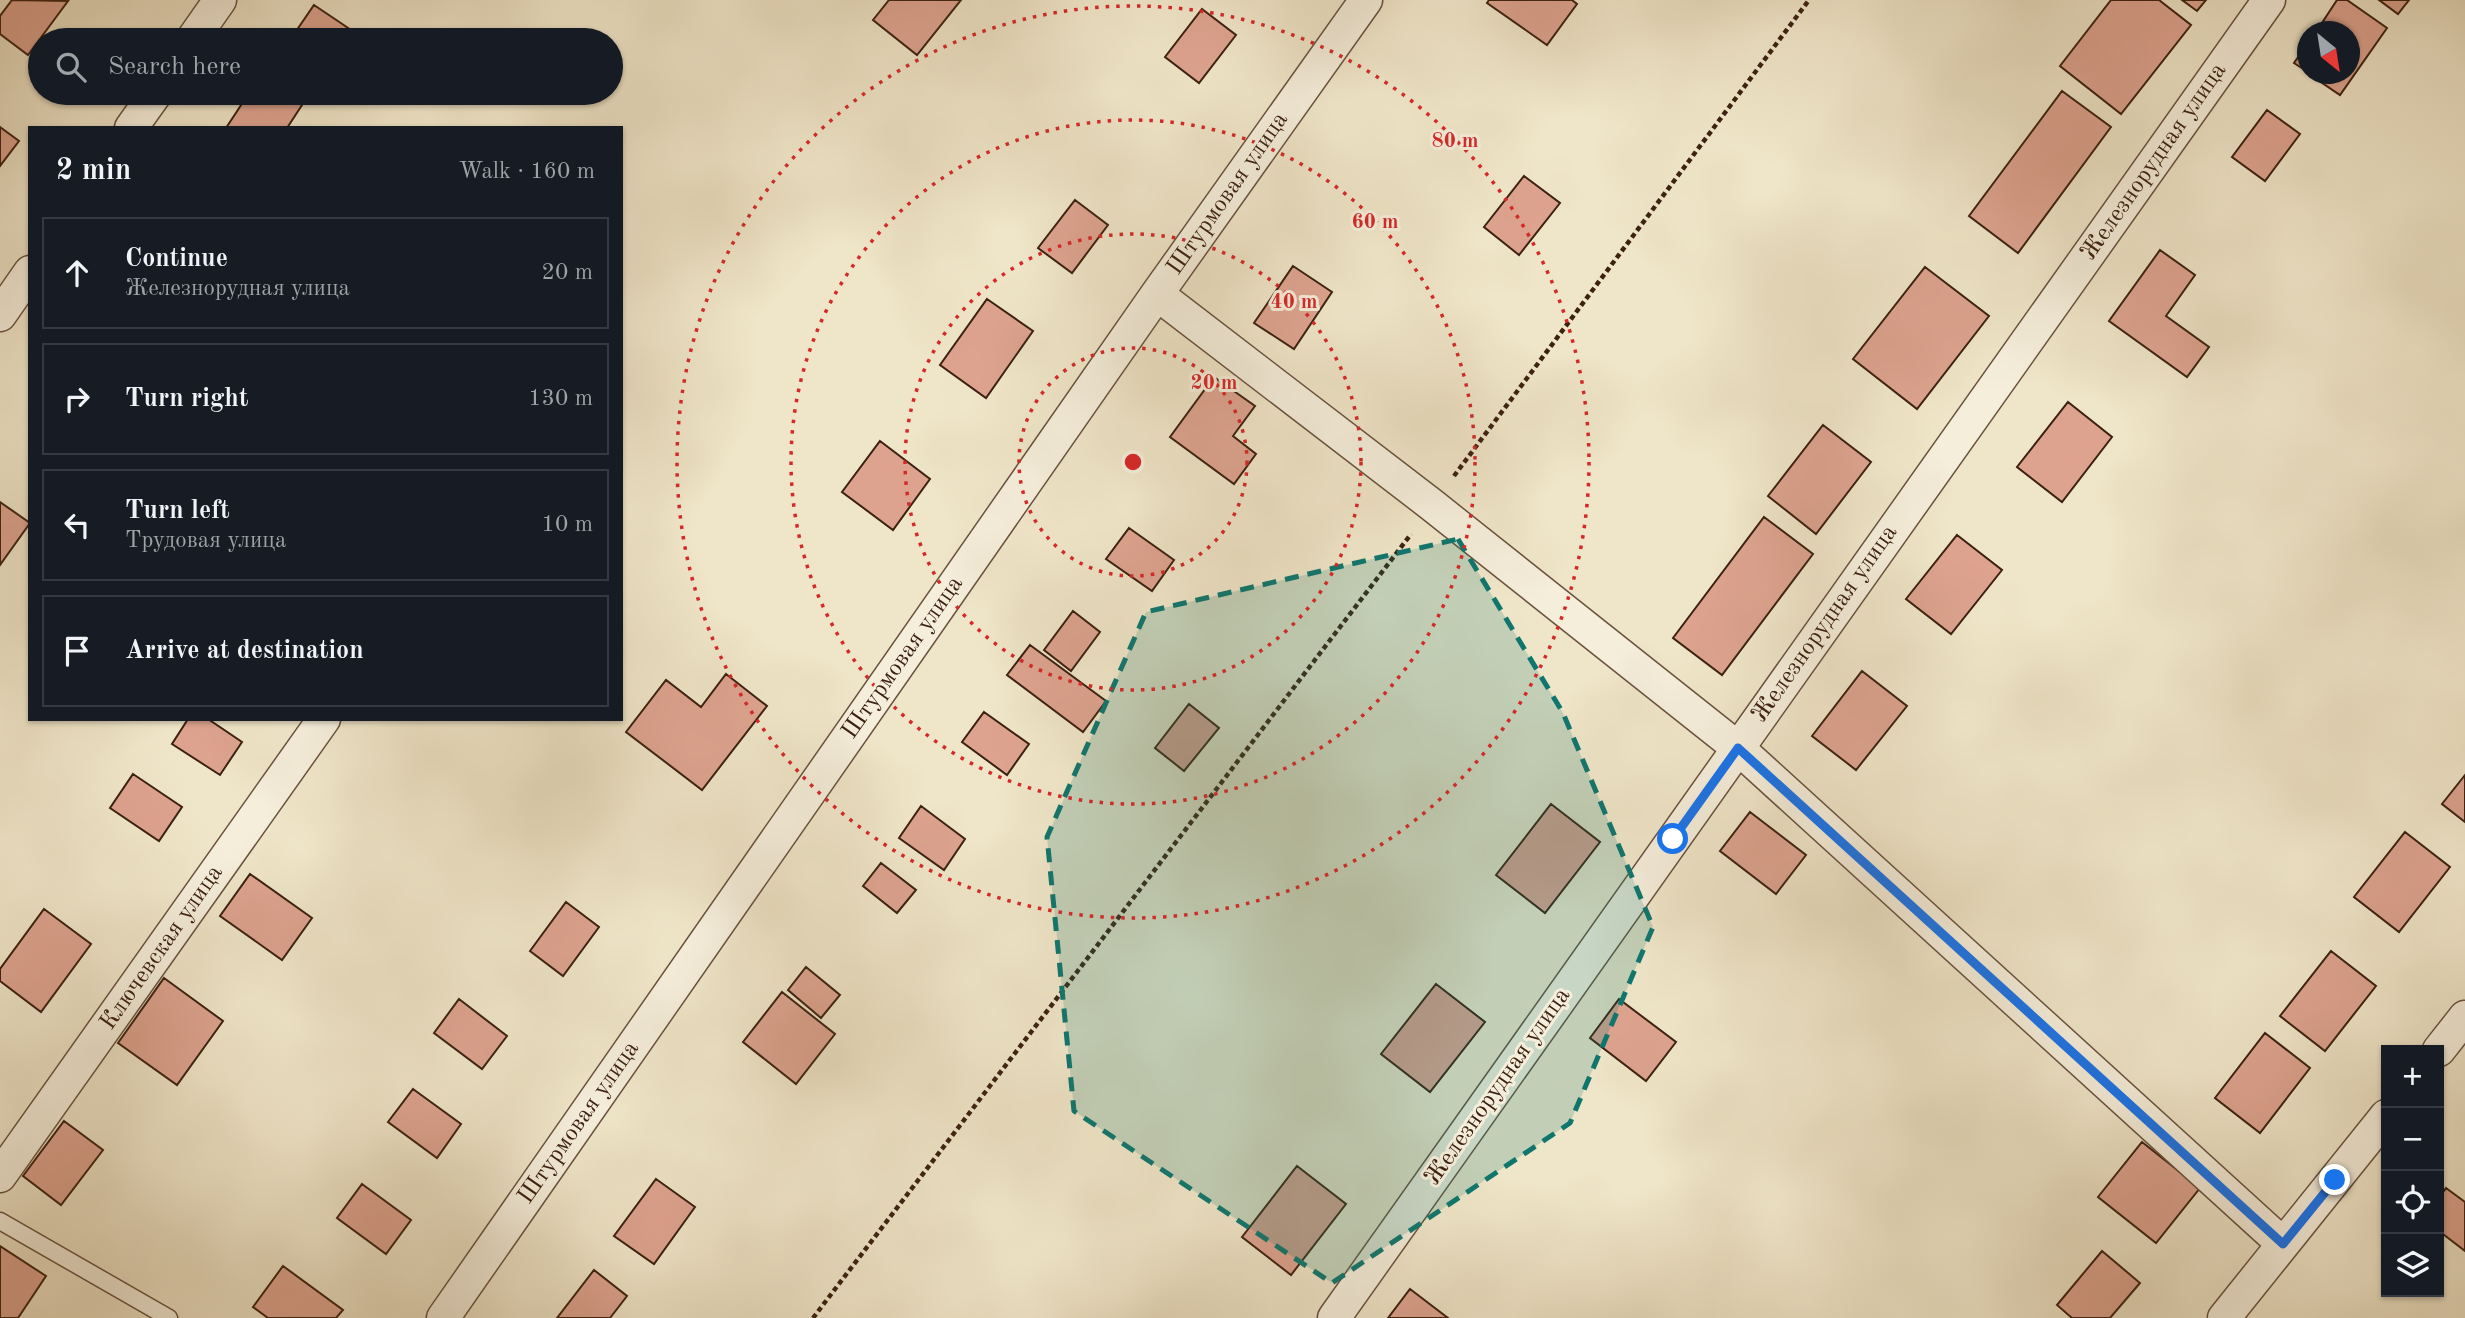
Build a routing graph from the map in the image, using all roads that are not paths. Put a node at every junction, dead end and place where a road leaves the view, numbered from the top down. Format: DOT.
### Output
graph roads {
  1 [pos="220,0"];
  2 [pos="1366,0"];
  3 [pos="2269,0"];
  4 [pos="200,28"];
  5 [pos="147,105"];
  6 [pos="132,126"];
  7 [pos="28,275"];
  8 [pos="1157,293"];
  9 [pos="0,315"];
  10 [pos="323,721"];
  11 [pos="1738,748"];
  12 [pos="2465,1017"];
  13 [pos="2443,1045"];
  14 [pos="2381,1121"];
  15 [pos="0,1176"];
  16 [pos="0,1221"];
  17 [pos="2283,1244"];
  18 [pos="169,1318"];
  19 [pos="443,1318"];
  20 [pos="1334,1318"];
  21 [pos="2224,1318"];
  1 -- 4 [label="street"];
  2 -- 8 [label="street, Штурмовая улица"];
  3 -- 11 [label="street, Железнорудная улица"];
  5 -- 6 [label="street"];
  7 -- 9 [label="street"];
  8 -- 11 [label="street"];
  8 -- 19 [label="street, Штурмовая улица"];
  10 -- 15 [label="street, Ключевская улица"];
  11 -- 17 [label="street"];
  11 -- 20 [label="street, Железнорудная улица"];
  12 -- 13 [label="street"];
  14 -- 17 [label="street"];
  16 -- 18 [label="lane"];
  17 -- 21 [label="street"];
}
